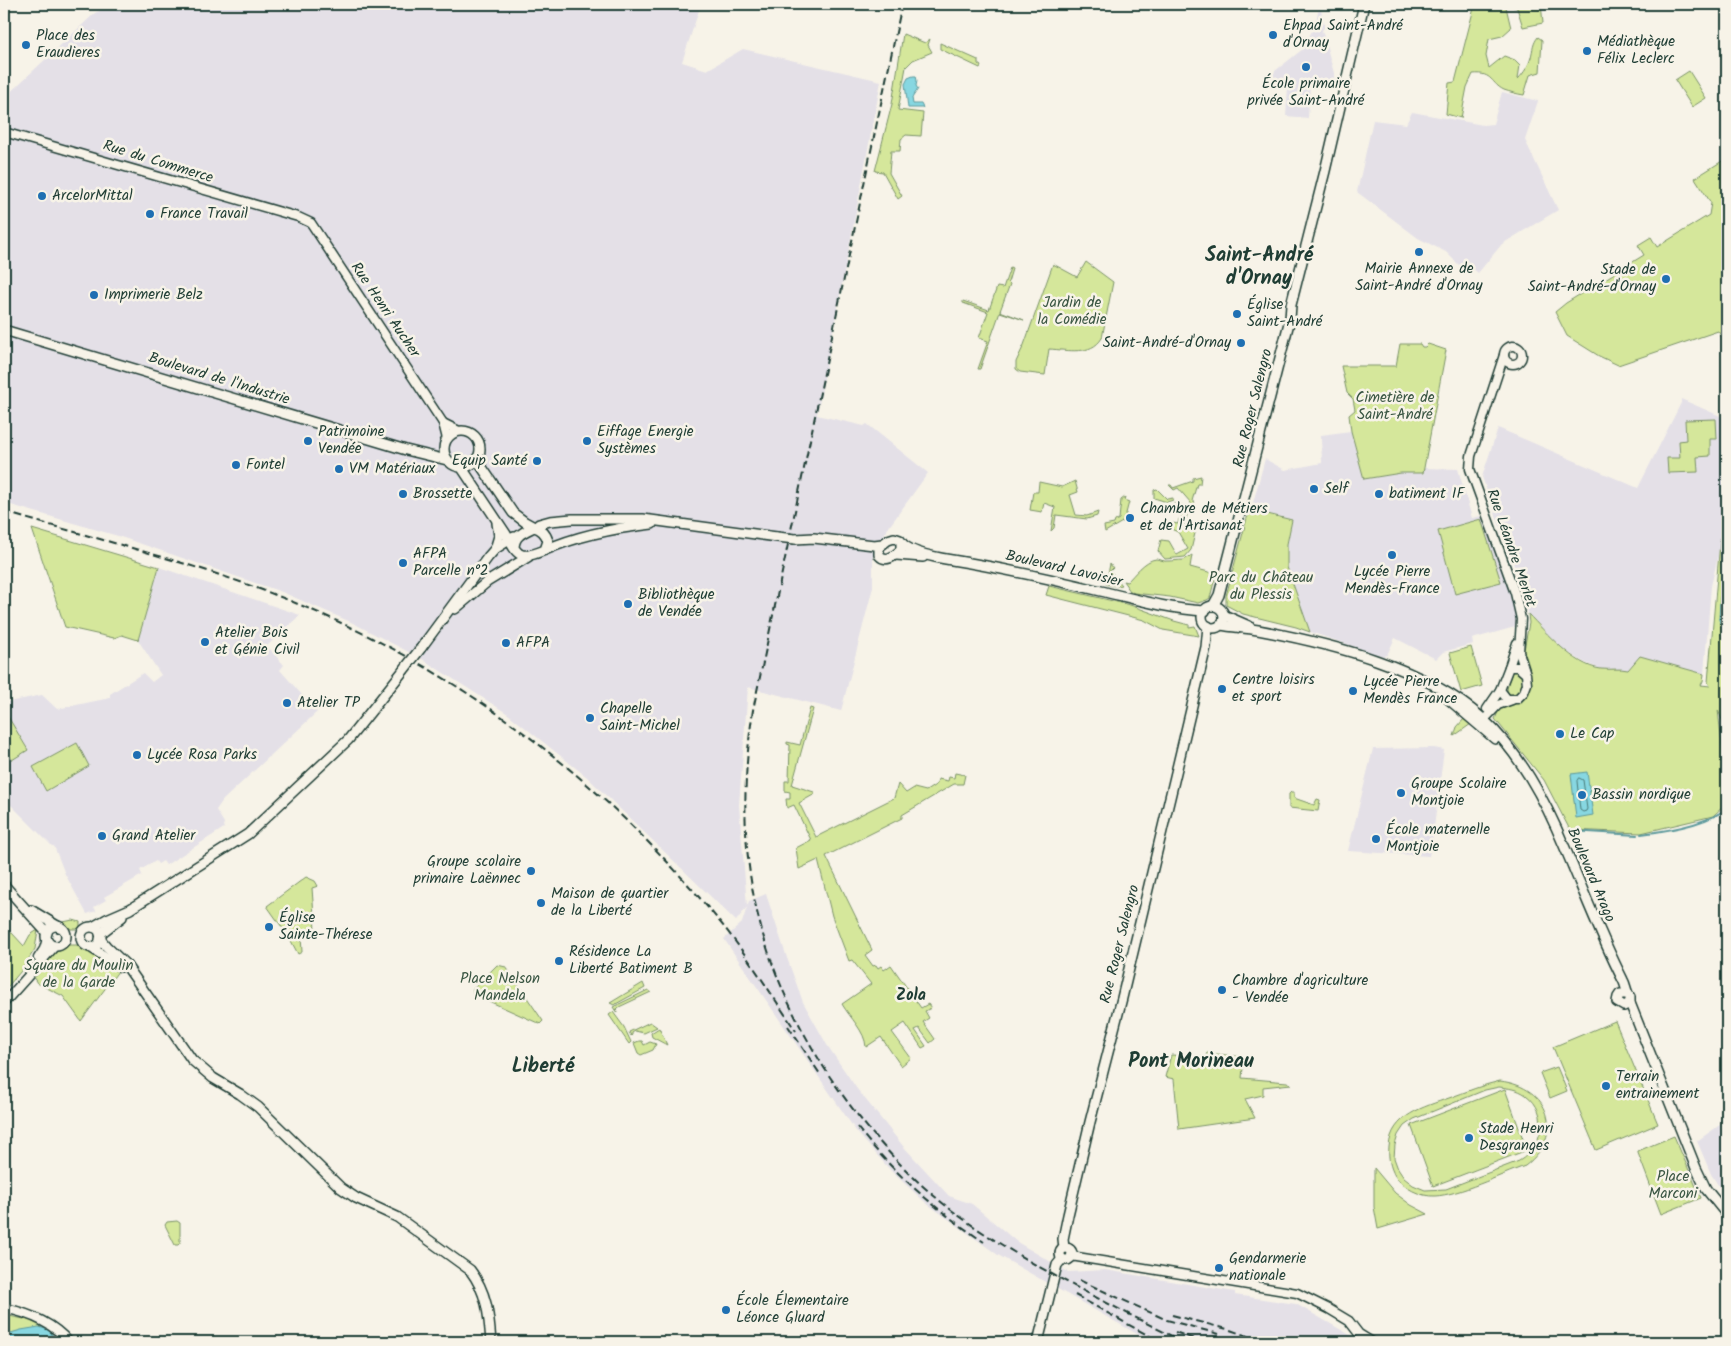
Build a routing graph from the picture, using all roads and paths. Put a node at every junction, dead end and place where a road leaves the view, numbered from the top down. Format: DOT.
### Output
graph roads {
  1 [pos="1366,4"];
  2 [pos="6,131"];
  3 [pos="298,217"];
  4 [pos="4,330"];
  5 [pos="1504,355"];
  6 [pos="1512,364"];
  7 [pos="1497,377"];
  8 [pos="443,423"];
  9 [pos="459,432"];
  10 [pos="446,442"];
  11 [pos="427,456"];
  12 [pos="447,460"];
  13 [pos="477,460"];
  14 [pos="462,468"];
  15 [pos="495,518"];
  16 [pos="667,523"];
  17 [pos="535,527"];
  18 [pos="795,539"];
  19 [pos="512,544"];
  20 [pos="882,544"];
  21 [pos="901,544"];
  22 [pos="495,549"];
  23 [pos="545,550"];
  24 [pos="879,555"];
  25 [pos="896,555"];
  26 [pos="528,557"];
  27 [pos="941,558"];
  28 [pos="1180,610"];
  29 [pos="1215,610"];
  30 [pos="1212,625"];
  31 [pos="437,627"];
  32 [pos="1256,630"];
  33 [pos="1519,636"];
  34 [pos="1508,667"];
  35 [pos="1526,674"];
  36 [pos="1500,690"];
  37 [pos="1512,700"];
  38 [pos="1478,720"];
  39 [pos="4,885"];
  40 [pos="16,897"];
  41 [pos="130,909"];
  42 [pos="93,927"];
  43 [pos="63,933"];
  44 [pos="47,936"];
  45 [pos="82,937"];
  46 [pos="100,937"];
  47 [pos="55,946"];
  48 [pos="90,947"];
  49 [pos="132,974"];
  50 [pos="26,977"];
  51 [pos="4,1003"];
  52 [pos="1727,1216"];
  53 [pos="1067,1258"];
  54 [pos="4,1308"];
  55 [pos="1040,1341"];
  56 [pos="69,1342"];
  57 [pos="491,1342"];
  58 [pos="1372,1342"];
  1 -- 29 [label="main road, Rue Roger Salengro"];
  2 -- 3 [label="street, Rue du Commerce"];
  3 -- 8 [label="street, Rue Henri Aucher"];
  4 -- 11 [label="main road, Boulevard de l'Industrie"];
  5 -- 6 [label="street"];
  5 -- 6 [label="street"];
  5 -- 7 [label="street"];
  6 -- 7 [label="street"];
  7 -- 33 [label="street, Rue Léandre Merlet"];
  8 -- 9 [label="street, Rue Henri Aucher"];
  8 -- 10 [label="street, Rue Henri Aucher"];
  9 -- 10 [label="main road"];
  9 -- 13 [label="main road"];
  10 -- 11 [label="main road"];
  10 -- 12 [label="main road"];
  11 -- 12 [label="main road, Boulevard de l'Industrie"];
  12 -- 14 [label="main road"];
  13 -- 14 [label="main road"];
  13 -- 17 [label="main road"];
  14 -- 15 [label="main road"];
  15 -- 19 [label="main road"];
  15 -- 22 [label="main road"];
  16 -- 17 [label="main road, Boulevard Lavoisier"];
  16 -- 18 [label="main road, Boulevard Lavoisier, bridge"];
  16 -- 23 [label="main road, Boulevard Lavoisier"];
  17 -- 19 [label="main road"];
  17 -- 23 [label="main road"];
  18 -- 20 [label="main road, Boulevard Lavoisier"];
  18 -- 24 [label="main road, Boulevard Lavoisier"];
  19 -- 22 [label="main road"];
  19 -- 26 [label="main road"];
  20 -- 21 [label="main road, Boulevard Lavoisier"];
  20 -- 24 [label="main road"];
  21 -- 25 [label="main road"];
  21 -- 27 [label="main road, Boulevard Lavoisier"];
  22 -- 31 [label="main road"];
  23 -- 26 [label="main road"];
  24 -- 25 [label="main road, Boulevard Lavoisier"];
  25 -- 27 [label="main road, Boulevard Lavoisier"];
  26 -- 31 [label="main road"];
  27 -- 28 [label="main road, Boulevard Lavoisier"];
  28 -- 29 [label="main road, Boulevard Lavoisier"];
  28 -- 30 [label="main road, Boulevard Lavoisier"];
  29 -- 30 [label="main road"];
  29 -- 30 [label="main road, Rue Roger Salengro"];
  29 -- 32 [label="main road, Boulevard Arago"];
  30 -- 32 [label="main road, Boulevard Arago"];
  30 -- 53 [label="main road, Rue Roger Salengro"];
  31 -- 41 [label="main road, bridge"];
  32 -- 38 [label="main road, Boulevard Arago"];
  33 -- 34 [label="street, Rue Léandre Merlet"];
  33 -- 35 [label="street, Rue Léandre Merlet"];
  34 -- 35 [label="street"];
  34 -- 36 [label="street"];
  35 -- 37 [label="street"];
  36 -- 37 [label="street"];
  36 -- 38 [label="street"];
  37 -- 38 [label="street"];
  38 -- 52 [label="main road, Boulevard Arago"];
  39 -- 40 [label="main road"];
  40 -- 43 [label="main road"];
  40 -- 44 [label="main road"];
  41 -- 42 [label="main road"];
  41 -- 46 [label="main road"];
  42 -- 45 [label="main road"];
  42 -- 46 [label="main road"];
  43 -- 44 [label="main road"];
  43 -- 45 [label="main road"];
  43 -- 47 [label="main road"];
  44 -- 47 [label="main road"];
  44 -- 50 [label="street"];
  45 -- 48 [label="main road"];
  46 -- 48 [label="main road"];
  46 -- 49 [label="main road"];
  47 -- 50 [label="street"];
  48 -- 49 [label="main road"];
  49 -- 57 [label="main road"];
  50 -- 51 [label="street"];
  53 -- 55 [label="main road"];
  53 -- 58 [label="street"];
  54 -- 56 [label="street"];
}
